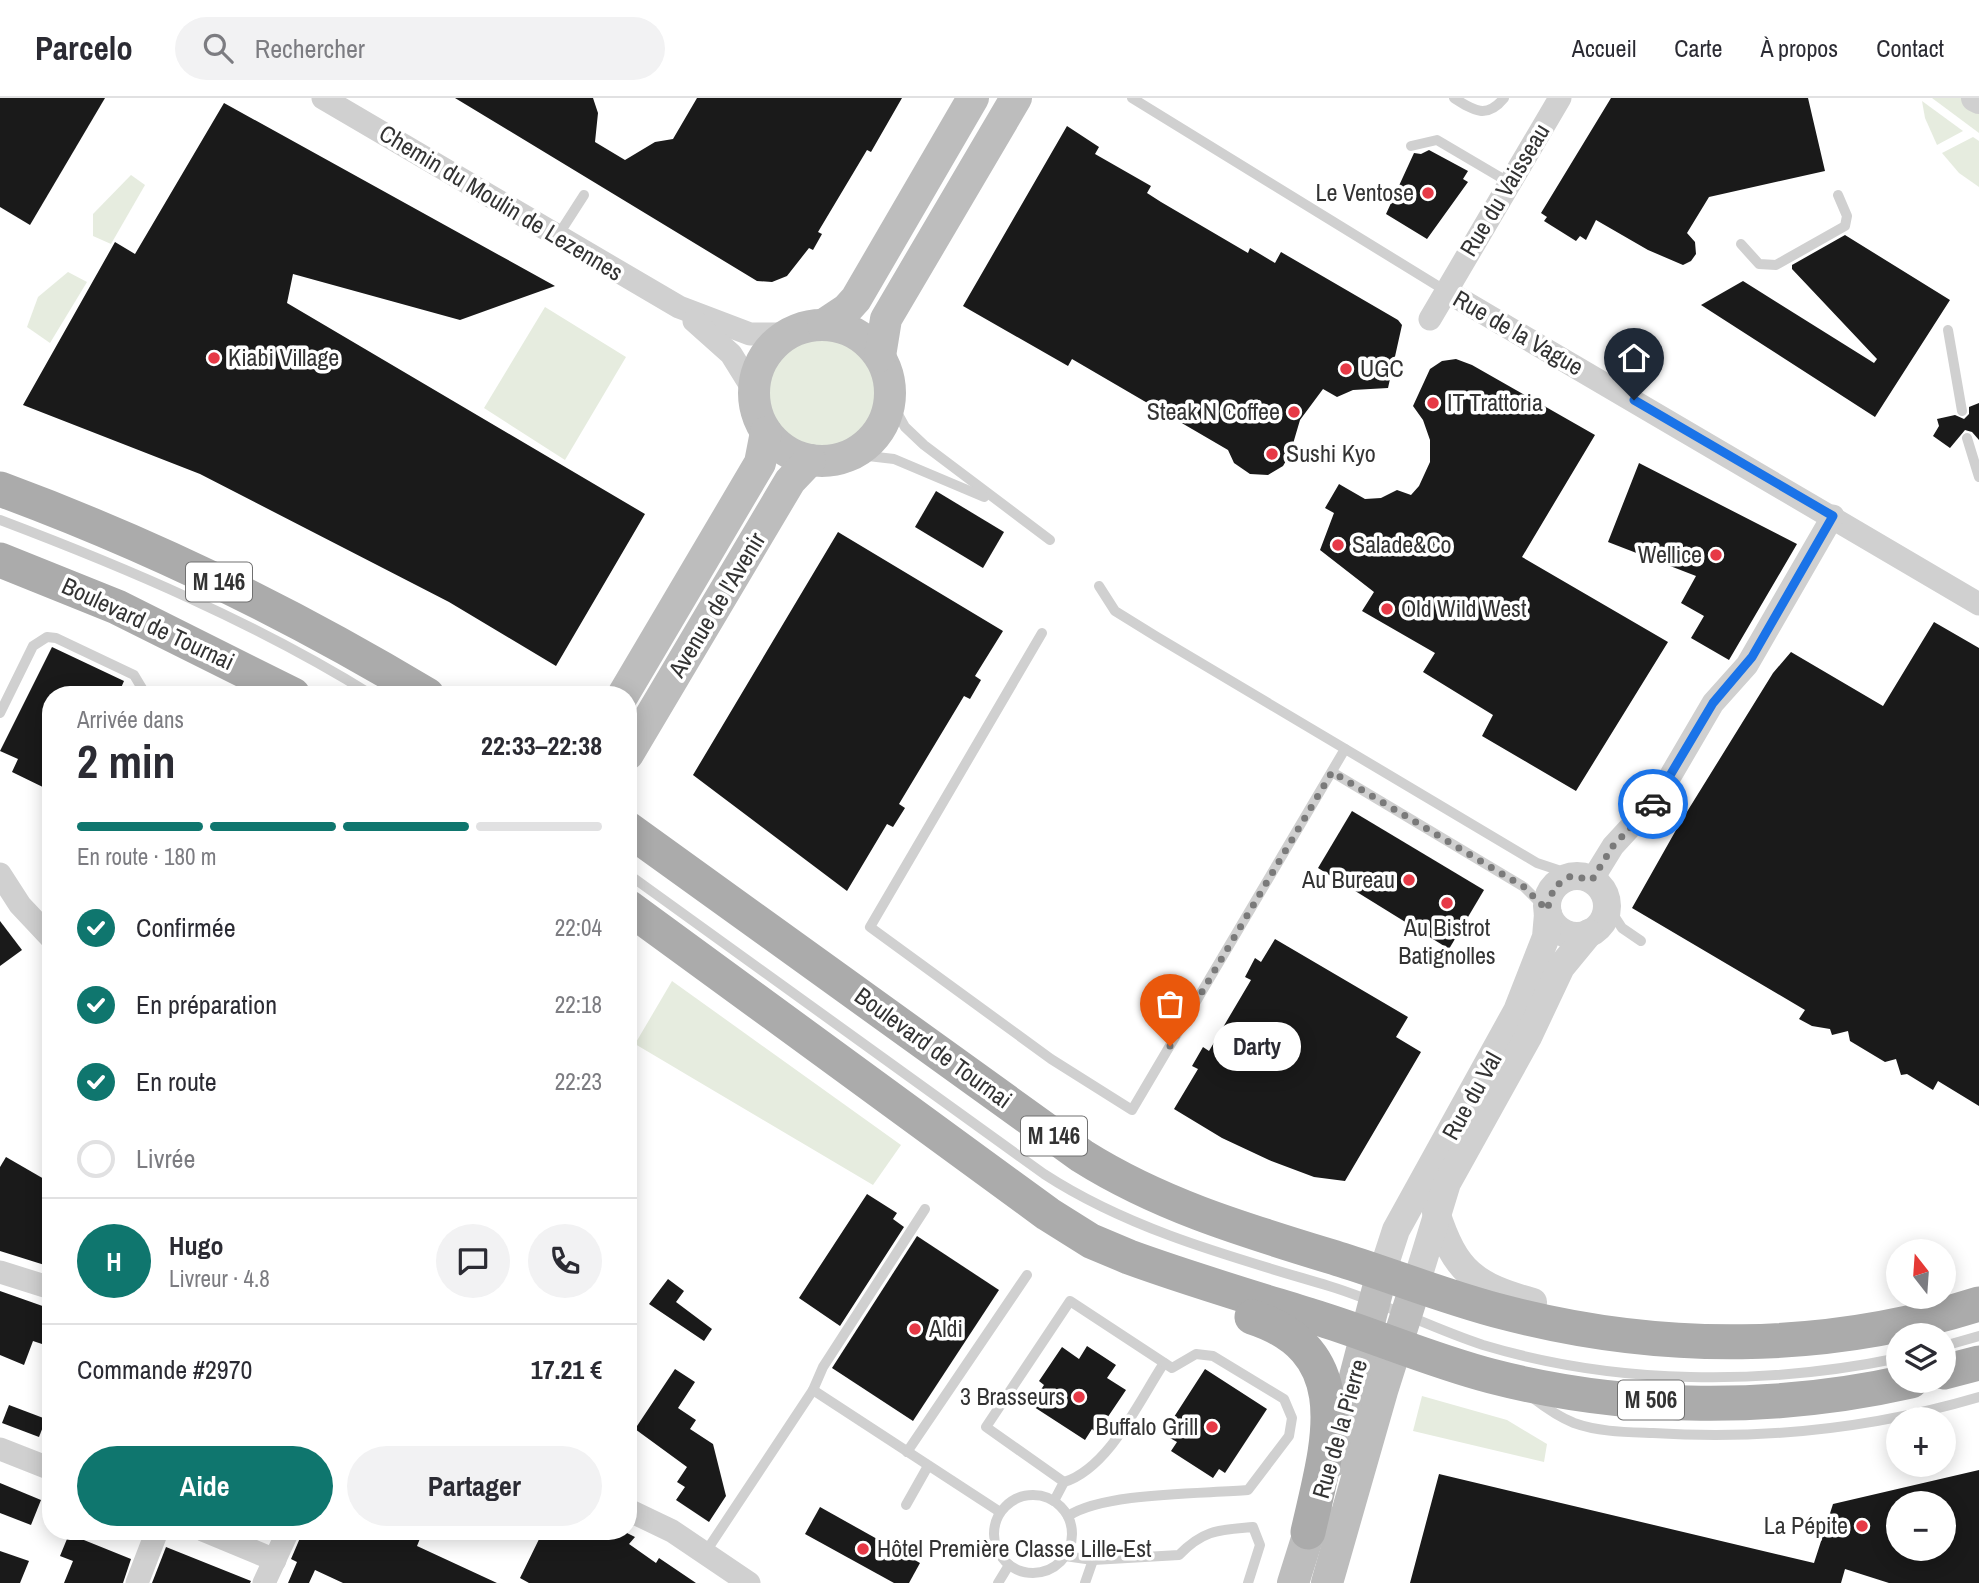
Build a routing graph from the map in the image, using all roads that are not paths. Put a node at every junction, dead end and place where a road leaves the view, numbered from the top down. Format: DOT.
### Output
graph roads {
  1 [pos="323,98"];
  2 [pos="973,98"];
  3 [pos="1016,98"];
  4 [pos="1132,98"];
  5 [pos="1454,98"];
  6 [pos="1504,98"];
  7 [pos="1560,98"];
  8 [pos="1410,146"];
  9 [pos="1510,183"];
  10 [pos="1838,194"];
  11 [pos="584,195"];
  12 [pos="557,237"];
  13 [pos="1741,244"];
  14 [pos="1446,291"];
  15 [pos="678,307"];
  16 [pos="1430,319"];
  17 [pos="823,325"];
  18 [pos="1948,330"];
  19 [pos="789,334"];
  20 [pos="880,356"];
  21 [pos="754,391"];
  22 [pos="890,400"];
  23 [pos="1962,411"];
  24 [pos="766,432"];
  25 [pos="1967,438"];
  26 [pos="851,454"];
  27 [pos="810,460"];
  28 [pos="1979,477"];
  29 [pos="0,489"];
  30 [pos="1003,505"];
  31 [pos="1833,516"];
  32 [pos="0,520"];
  33 [pos="1050,540"];
  34 [pos="0,560"];
  35 [pos="1099,586"];
  36 [pos="1979,604"];
  37 [pos="1042,633"];
  38 [pos="141,686"];
  39 [pos="275,686"];
  40 [pos="356,686"];
  41 [pos="412,686"];
  42 [pos="628,686"];
  43 [pos="0,713"];
  44 [pos="637,739"];
  45 [pos="1345,748"];
  46 [pos="1332,772"];
  47 [pos="637,835"];
  48 [pos="0,874"];
  49 [pos="1584,878"];
  50 [pos="637,881"];
  51 [pos="1607,905"];
  52 [pos="1548,912"];
  53 [pos="637,915"];
  54 [pos="42,928"];
  55 [pos="1589,933"];
  56 [pos="1641,942"];
  57 [pos="925,1209"];
  58 [pos="1436,1212"];
  59 [pos="1091,1241"];
  60 [pos="0,1272"];
  61 [pos="1027,1275"];
  62 [pos="42,1285"];
  63 [pos="1378,1287"];
  64 [pos="1979,1304"];
  65 [pos="1396,1321"];
  66 [pos="1979,1336"];
  67 [pos="1717,1342"];
  68 [pos="1956,1343"];
  69 [pos="1886,1360"];
  70 [pos="1164,1363"];
  71 [pos="1979,1363"];
  72 [pos="1956,1369"];
  73 [pos="1512,1381"];
  74 [pos="1886,1386"];
  75 [pos="813,1391"];
  76 [pos="1979,1397"];
  77 [pos="0,1449"];
  78 [pos="907,1452"];
  79 [pos="42,1465"];
  80 [pos="928,1466"];
  81 [pos="1064,1482"];
  82 [pos="1054,1500"];
  83 [pos="906,1505"];
  84 [pos="1000,1512"];
  85 [pos="637,1515"];
  86 [pos="1068,1516"];
  87 [pos="1308,1532"];
  88 [pos="154,1540"];
  89 [pos="227,1540"];
  90 [pos="284,1540"];
  91 [pos="705,1553"];
  92 [pos="1065,1556"];
  93 [pos="275,1560"];
  94 [pos="1093,1560"];
  95 [pos="1009,1565"];
  96 [pos="1041,1578"];
  97 [pos="137,1583"];
  98 [pos="264,1583"];
  99 [pos="749,1583"];
  100 [pos="998,1583"];
  101 [pos="1085,1583"];
  102 [pos="1248,1583"];
  103 [pos="1293,1583"];
  104 [pos="1327,1583"];
  1 -- 12 [label="street, Chemin du Moulin de Lezennes"];
  2 -- 17 [label="main road"];
  3 -- 20 [label="main road"];
  4 -- 14 [label="lane, Rue de la Vague"];
  5 -- 6 [label="lane"];
  7 -- 9 [label="street, Rue du Vaisseau"];
  8 -- 9 [label="lane"];
  9 -- 14 [label="street, Rue du Vaisseau"];
  10 -- 13 [label="lane"];
  11 -- 12 [label="lane"];
  12 -- 15 [label="street, Chemin du Moulin de Lezennes"];
  14 -- 16 [label="street, Rue du Vaisseau"];
  14 -- 31 [label="street, Rue de la Vague"];
  15 -- 19 [label="street, Chemin du Moulin de Lezennes"];
  15 -- 21 [label="street, Chemin du Moulin de Lezennes"];
  17 -- 19 [label="main road"];
  17 -- 20 [label="main road"];
  18 -- 23 [label="lane"];
  19 -- 21 [label="main road"];
  20 -- 22 [label="main road"];
  21 -- 24 [label="main road"];
  22 -- 26 [label="main road"];
  22 -- 30 [label="lane"];
  24 -- 27 [label="main road"];
  24 -- 42 [label="main road, Avenue de l'Avenir"];
  25 -- 28 [label="lane"];
  26 -- 27 [label="main road"];
  26 -- 30 [label="lane"];
  27 -- 44 [label="main road, Avenue de l'Avenir"];
  29 -- 41 [label="main road, M 146"];
  30 -- 33 [label="lane"];
  31 -- 36 [label="street, Rue de la Vague"];
  31 -- 49 [label="street"];
  32 -- 40 [label="lane"];
  34 -- 39 [label="main road, Boulevard de Tournai / M 146"];
  35 -- 45 [label="lane"];
  37 -- 46 [label="lane"];
  38 -- 43 [label="lane"];
  45 -- 46 [label="lane"];
  45 -- 49 [label="lane"];
  46 -- 52 [label="lane"];
  47 -- 63 [label="main road, Boulevard de Tournai / M 146"];
  48 -- 54 [label="street"];
  49 -- 51 [label="street"];
  49 -- 52 [label="street"];
  50 -- 63 [label="lane"];
  51 -- 55 [label="street"];
  51 -- 56 [label="lane"];
  52 -- 55 [label="street"];
  52 -- 63 [label="street, Rue du Val"];
  53 -- 59 [label="main road, Boulevard de Tournai / M 146"];
  55 -- 58 [label="street, Rue du Val"];
  57 -- 75 [label="lane"];
  58 -- 65 [label="street, Rue du Val"];
  58 -- 67 [label="street, M 506"];
  59 -- 65 [label="main road, Boulevard de Tournai / M 146"];
  59 -- 87 [label="main road, M 146"];
  60 -- 62 [label="street"];
  61 -- 78 [label="lane"];
  63 -- 65 [label="main road, Boulevard de Tournai / M 506"];
  63 -- 65 [label="main road, Rue de la Pierre / M 146"];
  64 -- 67 [label="main road, Boulevard de Tournai / M 506"];
  65 -- 67 [label="main road, Boulevard de Tournai / M 506"];
  65 -- 69 [label="lane"];
  65 -- 73 [label="main road, Boulevard de Tournai / M 506"];
  65 -- 87 [label="main road, Rue de la Pierre / M 146"];
  65 -- 104 [label="main road, Rue de la Pierre / M 146"];
  66 -- 68 [label="lane"];
  70 -- 81 [label="lane"];
  70 -- 81 [label="lane"];
  70 -- 86 [label="lane"];
  71 -- 72 [label="main road"];
  73 -- 74 [label="main road, Boulevard de Tournai / M 506"];
  73 -- 76 [label="lane"];
  75 -- 78 [label="lane"];
  75 -- 91 [label="lane"];
  77 -- 79 [label="street"];
  78 -- 80 [label="lane"];
  80 -- 83 [label="lane"];
  80 -- 84 [label="lane"];
  81 -- 82 [label="lane"];
  82 -- 84 [label="lane"];
  82 -- 86 [label="lane"];
  84 -- 95 [label="lane"];
  85 -- 91 [label="street"];
  86 -- 92 [label="lane"];
  87 -- 103 [label="main road, Rue de la Pierre / M 146"];
  88 -- 97 [label="street"];
  89 -- 93 [label="street"];
  90 -- 93 [label="street"];
  91 -- 99 [label="street"];
  92 -- 94 [label="lane"];
  92 -- 96 [label="lane"];
  93 -- 98 [label="street"];
  94 -- 101 [label="lane"];
  94 -- 102 [label="lane"];
  95 -- 96 [label="lane"];
  95 -- 100 [label="lane"];
}
